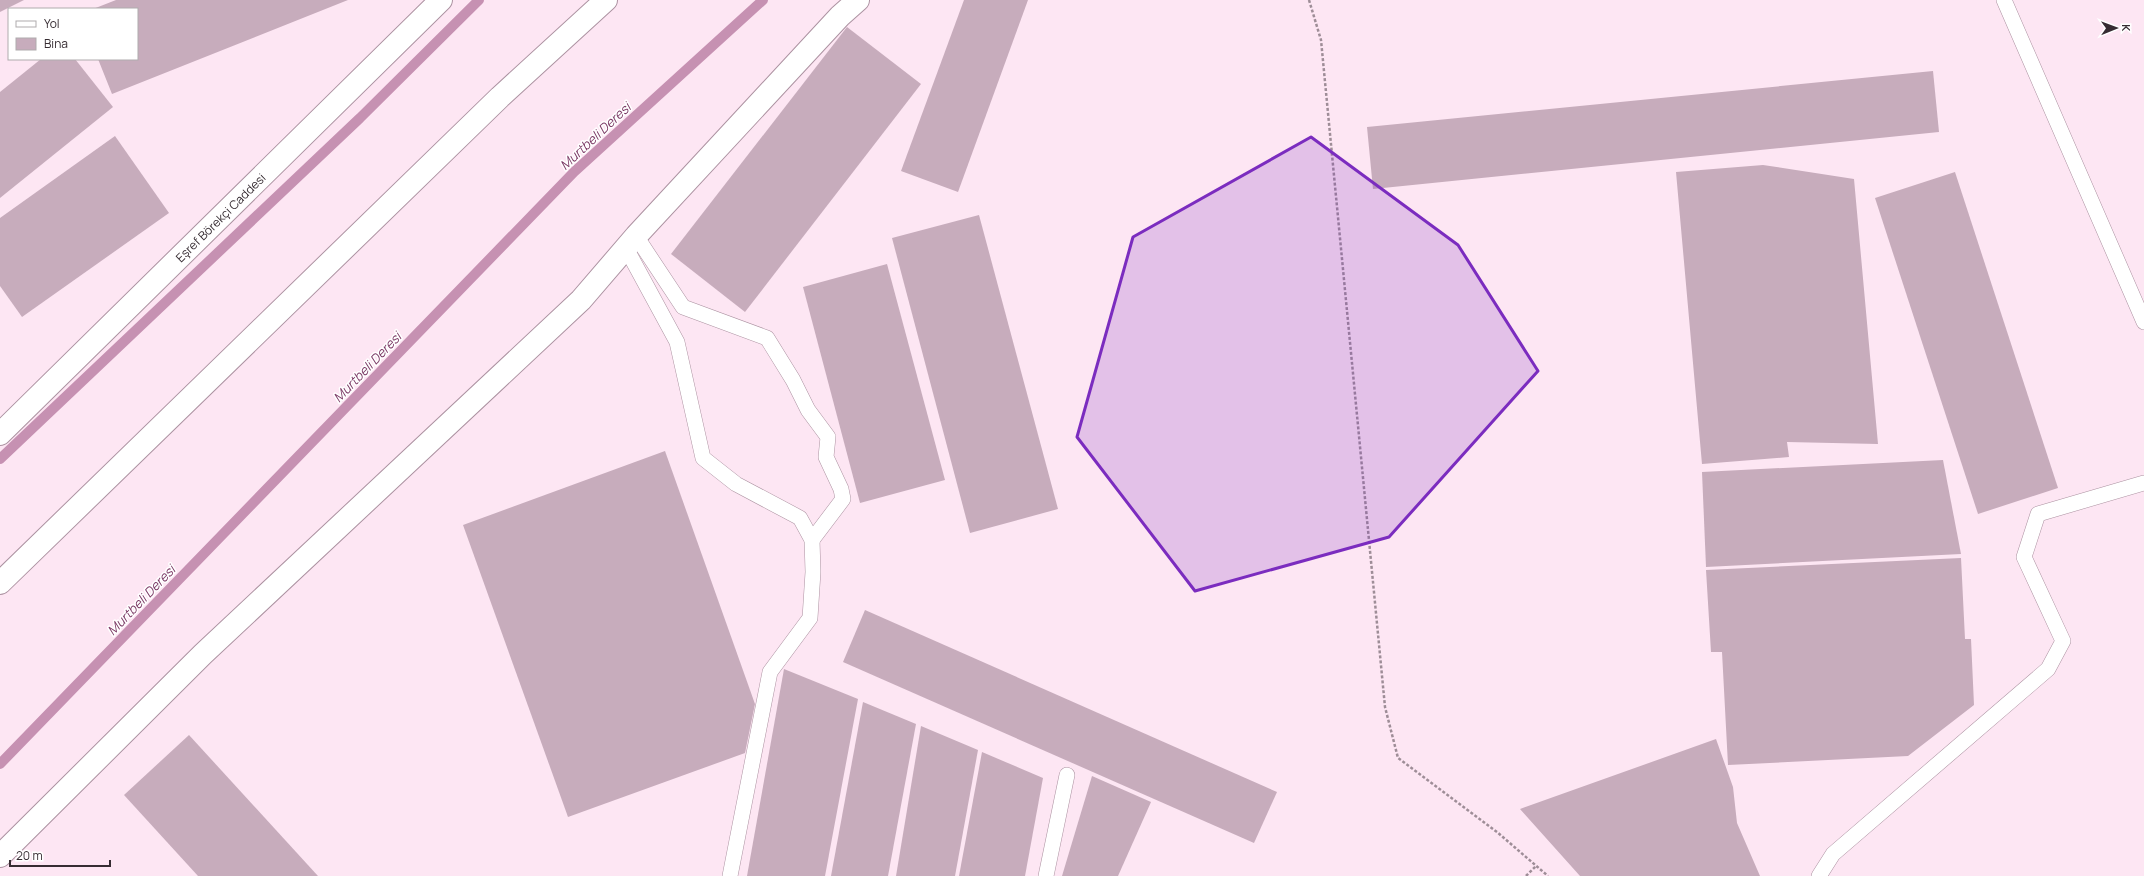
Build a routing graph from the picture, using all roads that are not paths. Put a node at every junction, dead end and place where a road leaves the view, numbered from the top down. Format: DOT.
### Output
graph roads {
  1 [pos="441,0"];
  2 [pos="606,0"];
  3 [pos="858,0"];
  4 [pos="2004,0"];
  5 [pos="631,242"];
  6 [pos="2144,322"];
  7 [pos="0,434"];
  8 [pos="2144,484"];
  9 [pos="812,540"];
  10 [pos="0,583"];
  11 [pos="1067,775"];
  12 [pos="0,856"];
  13 [pos="730,876"];
  14 [pos="1046,876"];
  15 [pos="1819,876"];
  1 -- 7 [label="street, Eşref Börekçi Caddesi"];
  2 -- 10 [label="street"];
  3 -- 5 [label="street"];
  4 -- 6 [label="lane"];
  5 -- 9 [label="lane"];
  5 -- 9 [label="lane"];
  5 -- 12 [label="street"];
  8 -- 15 [label="lane"];
  9 -- 13 [label="lane"];
  11 -- 14 [label="lane"];
}
